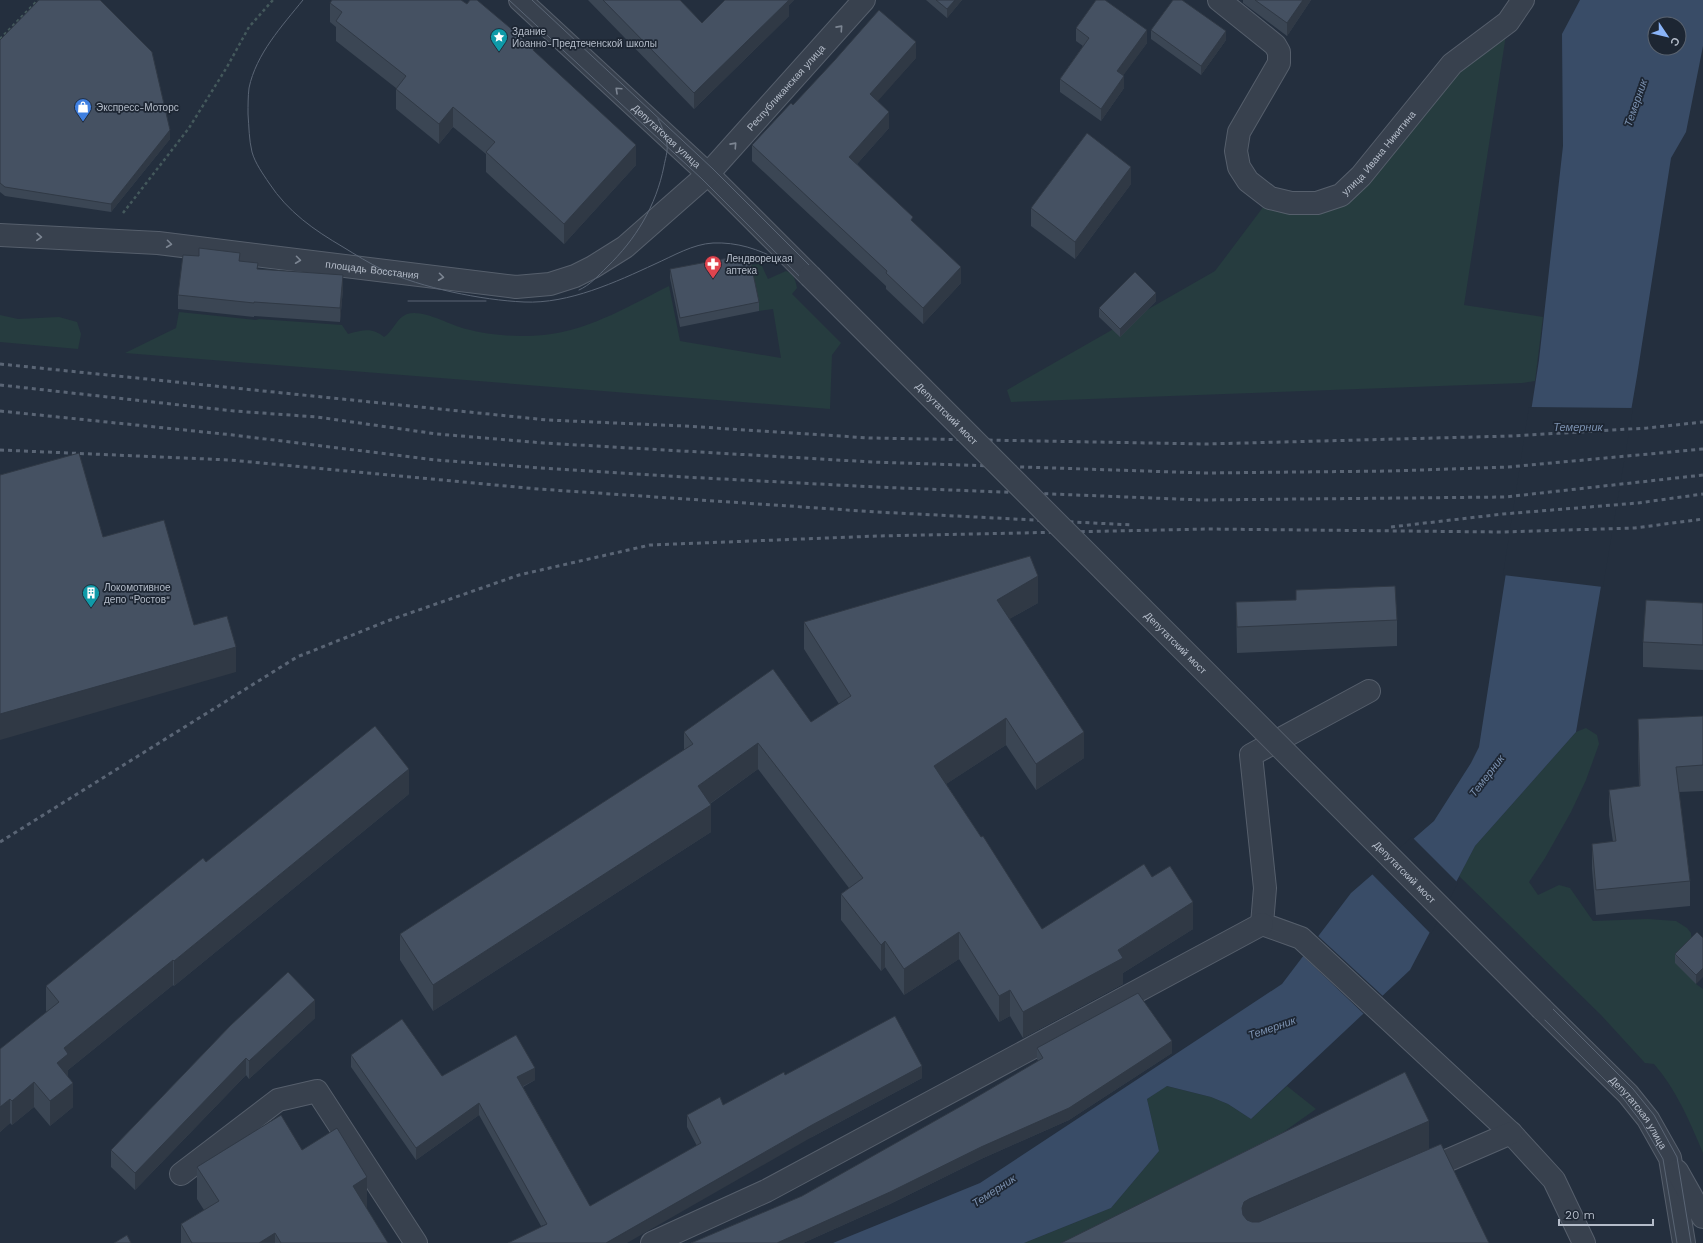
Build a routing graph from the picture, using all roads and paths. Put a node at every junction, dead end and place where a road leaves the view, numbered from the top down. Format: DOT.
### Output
graph roads {
  1 [pos="38,0"];
  2 [pos="273,0"];
  3 [pos="520,0"];
  4 [pos="864,0"];
  5 [pos="1219,0"];
  6 [pos="1523,0"];
  7 [pos="0,39"];
  8 [pos="708,174"];
  9 [pos="0,235"];
  10 [pos="104,239"];
  11 [pos="810,276"];
  12 [pos="1369,691"];
  13 [pos="1262,924"];
  14 [pos="1542,1009"];
  15 [pos="1511,1133"];
  16 [pos="1670,1158"];
  17 [pos="181,1174"];
  18 [pos="1401,1180"];
  19 [pos="1703,1217"];
  20 [pos="416,1243"];
  21 [pos="652,1243"];
  22 [pos="1584,1243"];
  23 [pos="1684,1243"];
  1 -- 7 [label="path"];
  2 -- 10 [label="path"];
  8 -- 3 [label="street, Депутатская улица, one-way"];
  8 -- 4 [label="street, Республиканская улица, one-way"];
  5 -- 6 [label="street, улица Ивана Никитина"];
  10 -- 8 [label="street, площадь Восстания, one-way"];
  8 -- 11 [label="street, Депутатская улица"];
  9 -- 10 [label="street, площадь Восстания, one-way"];
  11 -- 14 [label="street, Депутатский мост, bridge"];
  12 -- 13 [label="street"];
  13 -- 15 [label="street"];
  13 -- 21 [label="street"];
  14 -- 16 [label="street, Депутатская улица"];
  15 -- 18 [label="street"];
  15 -- 22 [label="street"];
  16 -- 19 [label="street"];
  16 -- 23 [label="street, Депутатская улица"];
  17 -- 20 [label="street"];
}
